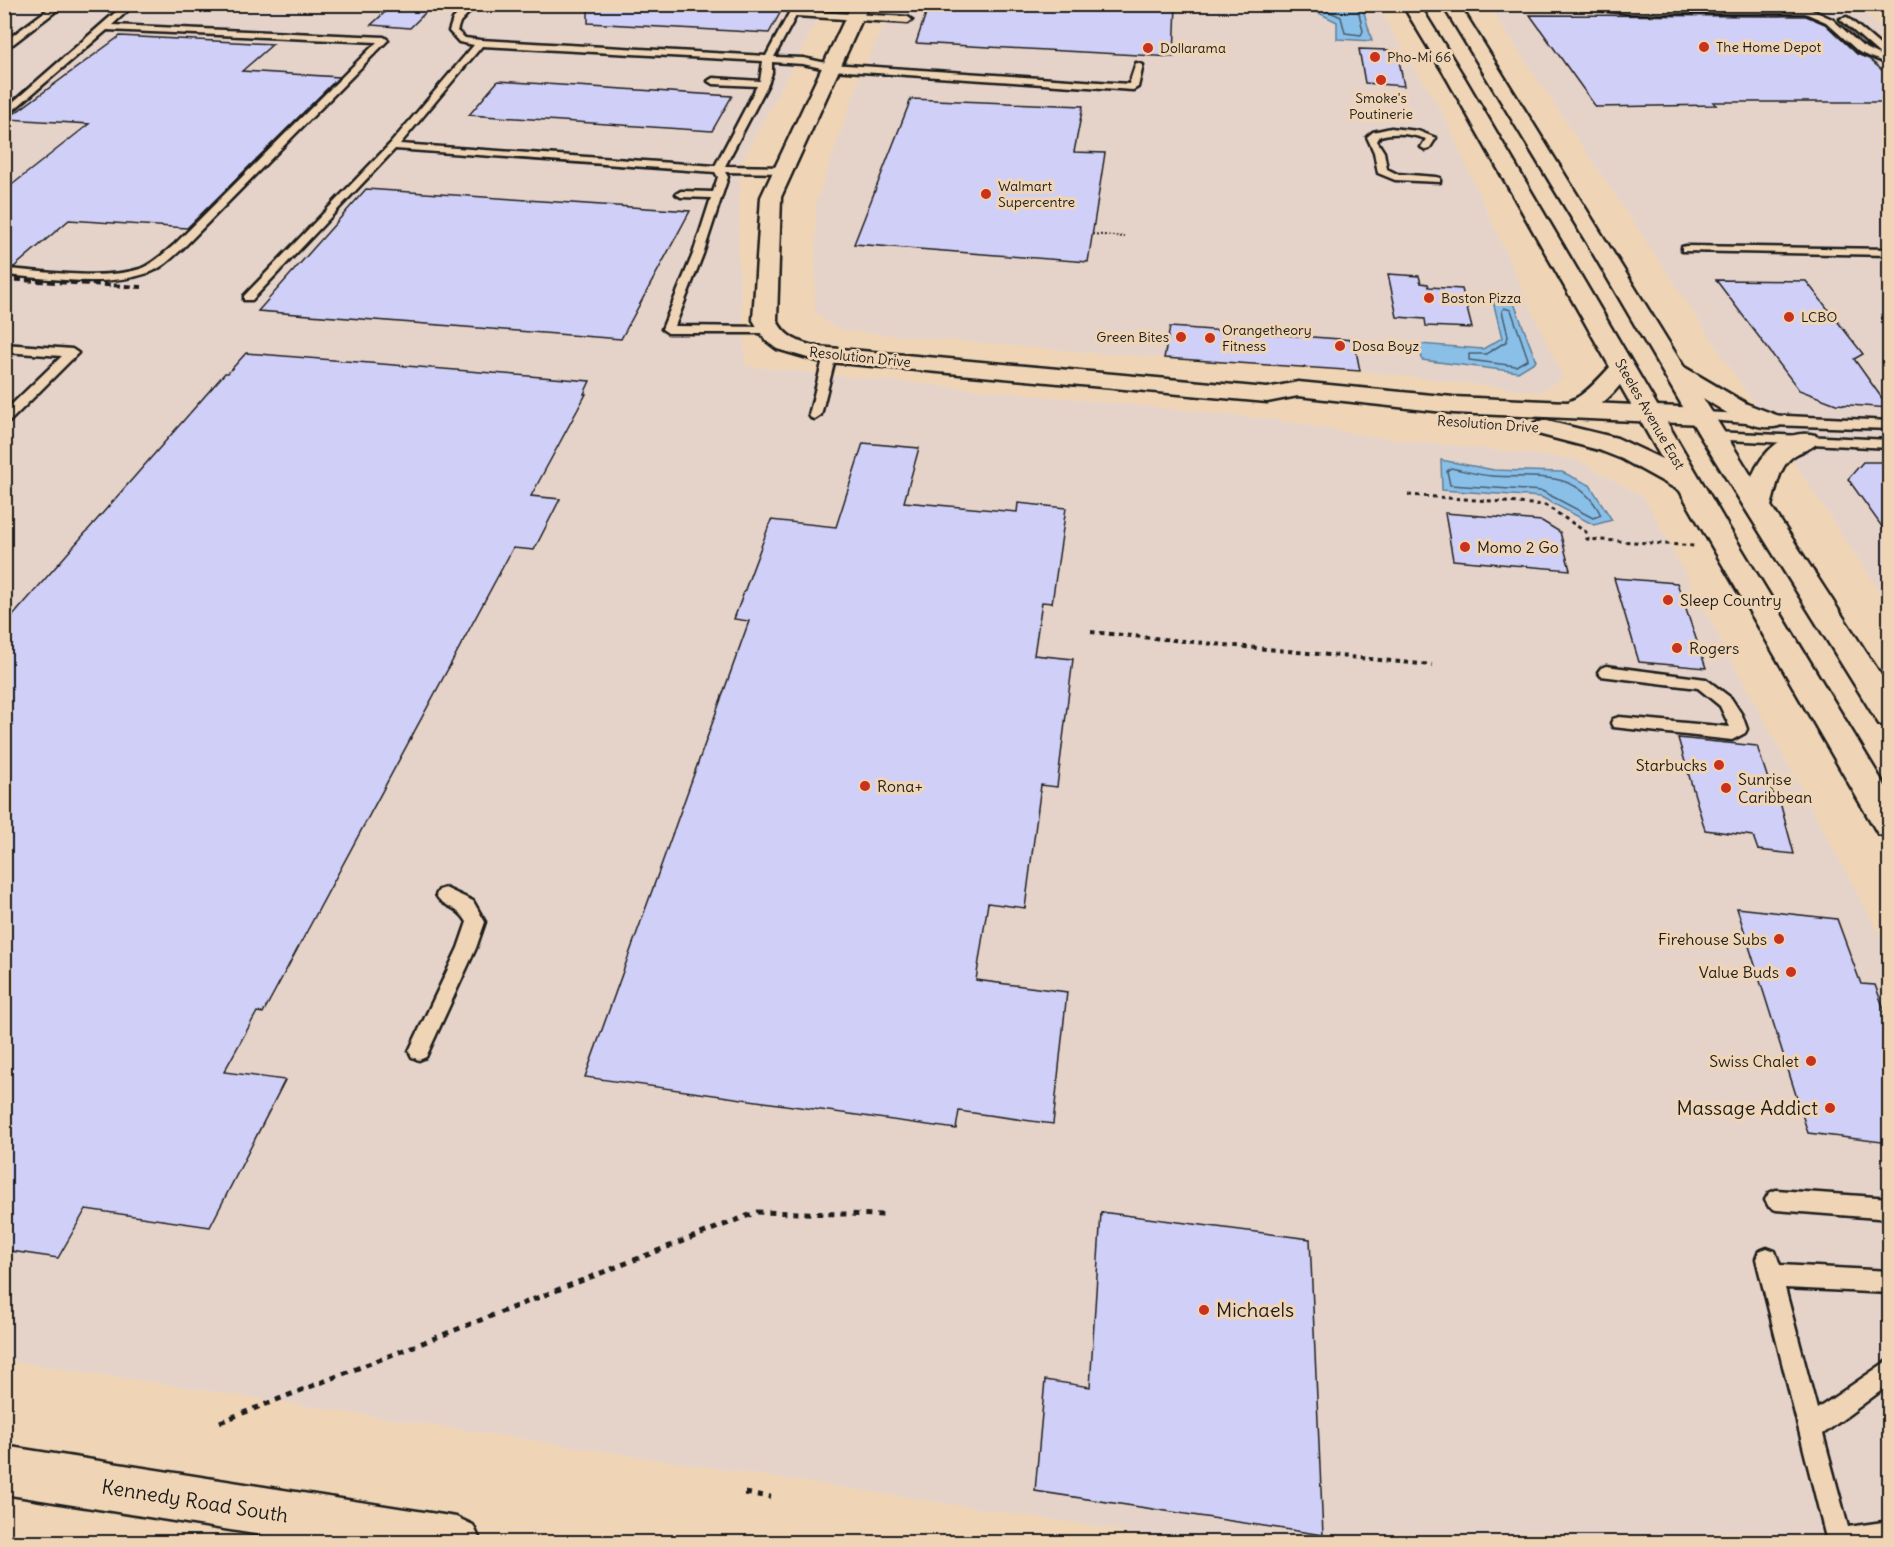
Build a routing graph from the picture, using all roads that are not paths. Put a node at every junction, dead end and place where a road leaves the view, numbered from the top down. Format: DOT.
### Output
graph roads {
  1 [pos="61,4"];
  2 [pos="131,4"];
  3 [pos="473,4"];
  4 [pos="1410,4"];
  5 [pos="1540,4"];
  6 [pos="1691,4"];
  7 [pos="1452,6"];
  8 [pos="796,9"];
  9 [pos="1712,9"];
  10 [pos="858,10"];
  11 [pos="1836,12"];
  12 [pos="908,20"];
  13 [pos="107,27"];
  14 [pos="4,42"];
  15 [pos="480,43"];
  16 [pos="1890,57"];
  17 [pos="768,60"];
  18 [pos="1890,62"];
  19 [pos="1139,65"];
  20 [pos="831,67"];
  21 [pos="713,81"];
  22 [pos="763,84"];
  23 [pos="4,115"];
  24 [pos="393,146"];
  25 [pos="1426,147"];
  26 [pos="718,169"];
  27 [pos="784,170"];
  28 [pos="1436,180"];
  29 [pos="681,194"];
  30 [pos="717,195"];
  31 [pos="1686,249"];
  32 [pos="1890,252"];
  33 [pos="4,272"];
  34 [pos="248,298"];
  35 [pos="769,332"];
  36 [pos="4,348"];
  37 [pos="830,355"];
  38 [pos="1623,366"];
  39 [pos="1674,370"];
  40 [pos="1267,395"];
  41 [pos="1569,411"];
  42 [pos="815,415"];
  43 [pos="4,420"];
  44 [pos="1770,421"];
  45 [pos="1655,423"];
  46 [pos="1890,425"];
  47 [pos="1708,426"];
  48 [pos="1543,428"];
  49 [pos="1806,441"];
  50 [pos="1890,444"];
  51 [pos="1690,484"];
  52 [pos="1758,505"];
  53 [pos="1606,672"];
  54 [pos="1890,716"];
  55 [pos="1619,723"];
  56 [pos="1890,824"];
  57 [pos="445,895"];
  58 [pos="420,1051"];
  59 [pos="1776,1200"];
  60 [pos="1890,1209"];
  61 [pos="1890,1282"];
  62 [pos="1890,1370"];
  63 [pos="1810,1429"];
  64 [pos="4,1470"];
  65 [pos="1890,1533"];
  66 [pos="456,1542"];
  1 -- 14 [label="lane"];
  2 -- 13 [label="lane"];
  3 -- 15 [label="lane"];
  4 -- 38 [label="main road, Steeles Avenue East"];
  5 -- 9 [label="lane"];
  6 -- 9 [label="lane"];
  7 -- 39 [label="main road"];
  8 -- 10 [label="lane"];
  8 -- 17 [label="lane"];
  9 -- 18 [label="lane"];
  10 -- 12 [label="lane"];
  10 -- 20 [label="main road"];
  11 -- 16 [label="lane"];
  13 -- 23 [label="lane"];
  13 -- 33 [label="lane"];
  15 -- 17 [label="lane"];
  15 -- 24 [label="lane"];
  17 -- 20 [label="lane"];
  17 -- 22 [label="lane"];
  19 -- 20 [label="lane"];
  20 -- 27 [label="main road"];
  21 -- 22 [label="lane"];
  22 -- 26 [label="lane"];
  24 -- 26 [label="lane"];
  24 -- 34 [label="lane"];
  25 -- 28 [label="lane"];
  26 -- 27 [label="lane"];
  26 -- 30 [label="lane"];
  27 -- 35 [label="main road"];
  29 -- 30 [label="lane"];
  30 -- 35 [label="lane"];
  31 -- 32 [label="lane"];
  35 -- 37 [label="main road, Resolution Drive"];
  36 -- 43 [label="lane"];
  37 -- 40 [label="main road, Resolution Drive"];
  37 -- 42 [label="lane"];
  38 -- 41 [label="main road"];
  38 -- 45 [label="main road, Steeles Avenue East"];
  39 -- 44 [label="main road"];
  39 -- 47 [label="main road"];
  40 -- 41 [label="main road, Resolution Drive"];
  40 -- 48 [label="main road, Resolution Drive"];
  41 -- 45 [label="main road, Resolution Drive"];
  44 -- 46 [label="lane"];
  44 -- 47 [label="lane"];
  45 -- 47 [label="main road, Resolution Drive"];
  45 -- 48 [label="main road, Resolution Drive"];
  45 -- 51 [label="main road, Steeles Avenue East"];
  47 -- 49 [label="lane"];
  47 -- 52 [label="main road"];
  48 -- 51 [label="main road"];
  49 -- 50 [label="lane"];
  49 -- 52 [label="main road"];
  51 -- 56 [label="main road, Steeles Avenue East"];
  52 -- 54 [label="main road"];
  53 -- 55 [label="lane"];
  57 -- 58 [label="lane"];
  59 -- 60 [label="lane"];
  61 -- 63 [label="lane"];
  62 -- 63 [label="lane"];
  63 -- 65 [label="lane"];
  64 -- 66 [label="main road, Kennedy Road South"];
}
